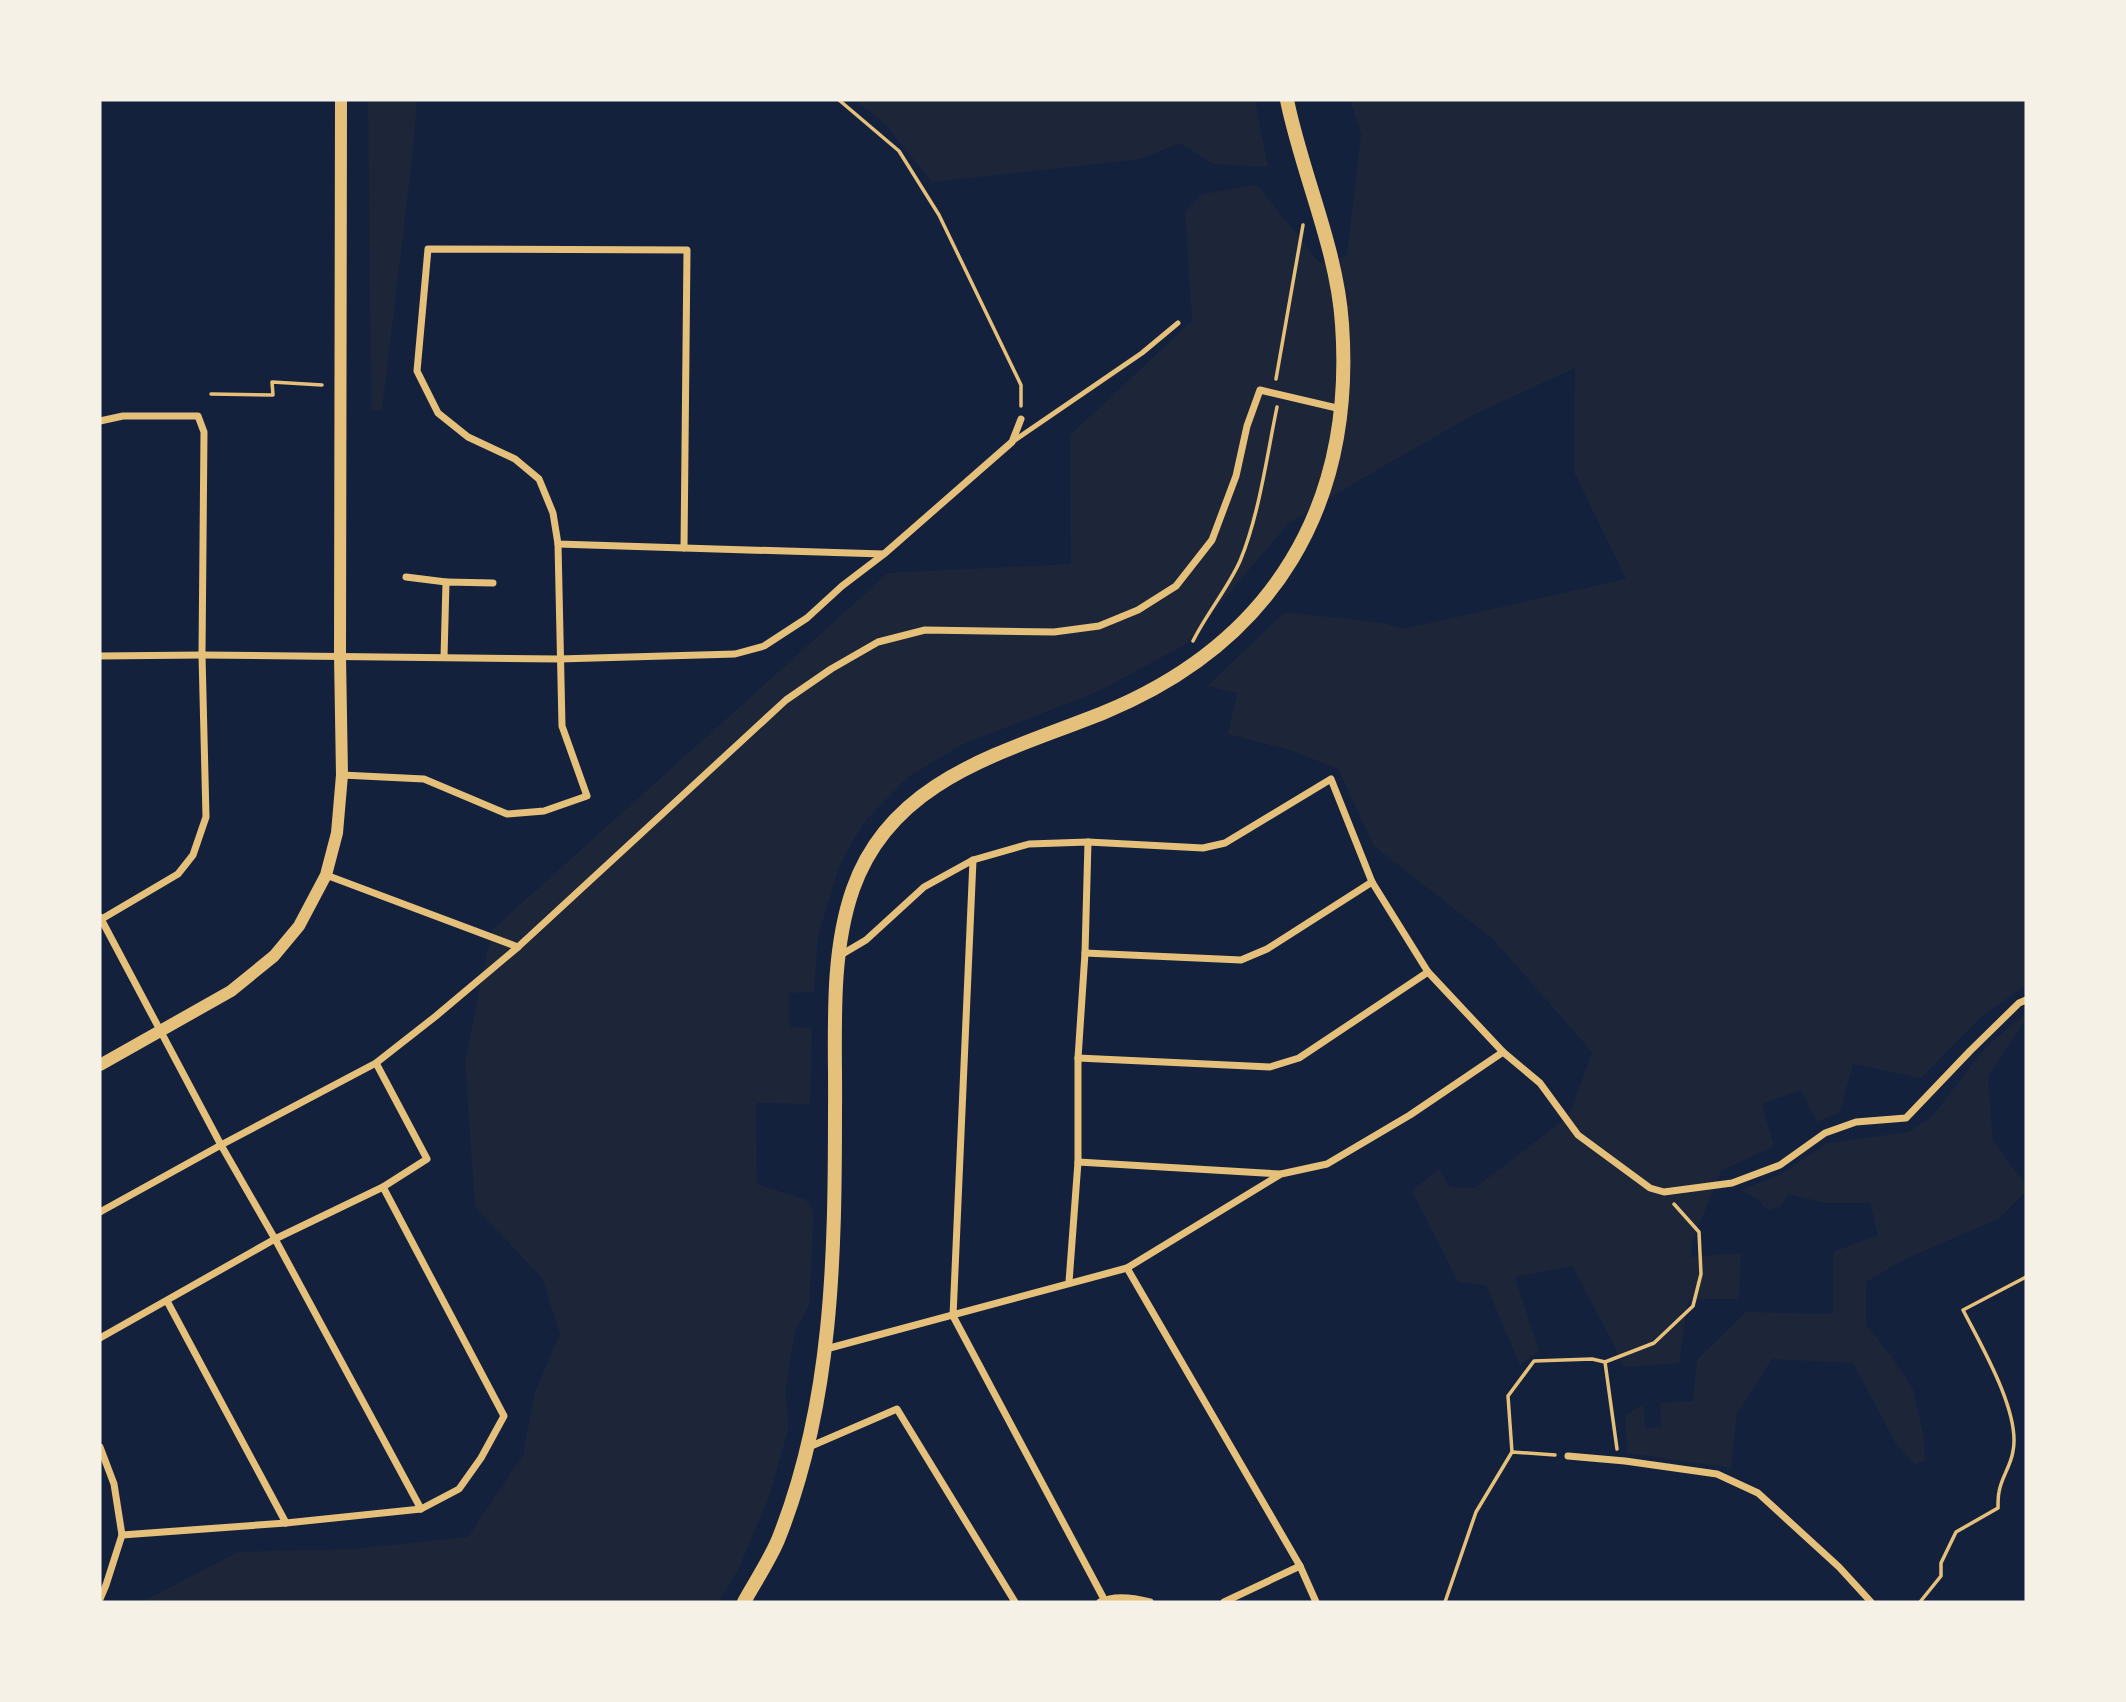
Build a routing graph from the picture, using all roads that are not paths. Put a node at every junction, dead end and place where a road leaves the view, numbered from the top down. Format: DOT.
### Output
graph roads {
  1 [pos="341,100"];
  2 [pos="1287,100"];
  3 [pos="1178,323"];
  4 [pos="1342,409"];
  5 [pos="1021,419"];
  6 [pos="100,421"];
  7 [pos="1012,442"];
  8 [pos="558,544"];
  9 [pos="684,548"];
  10 [pos="884,554"];
  11 [pos="406,577"];
  12 [pos="446,582"];
  13 [pos="493,583"];
  14 [pos="202,655"];
  15 [pos="100,656"];
  16 [pos="341,656"];
  17 [pos="444,657"];
  18 [pos="559,659"];
  19 [pos="342,775"];
  20 [pos="1088,842"];
  21 [pos="973,860"];
  22 [pos="326,875"];
  23 [pos="1372,882"];
  24 [pos="100,919"];
  25 [pos="519,947"];
  26 [pos="1085,953"];
  27 [pos="838,957"];
  28 [pos="1428,972"];
  29 [pos="2026,1000"];
  30 [pos="162,1031"];
  31 [pos="1503,1052"];
  32 [pos="1078,1058"];
  33 [pos="376,1063"];
  34 [pos="100,1065"];
  35 [pos="221,1144"];
  36 [pos="1078,1162"];
  37 [pos="1281,1174"];
  38 [pos="383,1187"];
  39 [pos="100,1212"];
  40 [pos="275,1239"];
  41 [pos="1127,1268"];
  42 [pos="1069,1282"];
  43 [pos="167,1301"];
  44 [pos="953,1316"];
  45 [pos="100,1338"];
  46 [pos="826,1349"];
  47 [pos="100,1447"];
  48 [pos="808,1447"];
  49 [pos="1568,1456"];
  50 [pos="421,1509"];
  51 [pos="286,1523"];
  52 [pos="122,1535"];
  53 [pos="1300,1566"];
  54 [pos="100,1599"];
  55 [pos="1102,1601"];
  56 [pos="744,1602"];
  57 [pos="1015,1602"];
  58 [pos="1150,1602"];
  59 [pos="1224,1602"];
  60 [pos="1316,1602"];
  61 [pos="1871,1602"];
  1 -- 16 [label="street"];
  2 -- 4 [label="main road"];
  3 -- 7 [label="lane"];
  4 -- 25 [label="street"];
  4 -- 27 [label="main road"];
  5 -- 7 [label="street"];
  6 -- 14 [label="street"];
  7 -- 10 [label="street"];
  8 -- 9 [label="street"];
  8 -- 9 [label="street"];
  8 -- 18 [label="street"];
  9 -- 10 [label="street"];
  10 -- 18 [label="street"];
  11 -- 12 [label="street"];
  12 -- 13 [label="street"];
  12 -- 17 [label="street"];
  14 -- 15 [label="street"];
  14 -- 16 [label="street"];
  14 -- 24 [label="street"];
  16 -- 17 [label="street"];
  16 -- 19 [label="street"];
  17 -- 18 [label="street"];
  18 -- 19 [label="street"];
  19 -- 22 [label="street"];
  20 -- 21 [label="street"];
  20 -- 23 [label="street"];
  20 -- 26 [label="street"];
  21 -- 27 [label="street"];
  21 -- 44 [label="street"];
  22 -- 25 [label="street"];
  22 -- 30 [label="street"];
  23 -- 26 [label="street"];
  23 -- 28 [label="street"];
  24 -- 30 [label="street"];
  25 -- 33 [label="street"];
  26 -- 32 [label="street"];
  27 -- 46 [label="main road"];
  28 -- 31 [label="street"];
  28 -- 32 [label="street"];
  29 -- 31 [label="street"];
  30 -- 34 [label="street"];
  30 -- 35 [label="street"];
  31 -- 37 [label="street"];
  32 -- 36 [label="street"];
  33 -- 35 [label="street"];
  33 -- 38 [label="street"];
  35 -- 39 [label="street"];
  35 -- 40 [label="street"];
  36 -- 37 [label="street"];
  36 -- 42 [label="street"];
  37 -- 41 [label="street"];
  38 -- 40 [label="street"];
  38 -- 50 [label="street"];
  40 -- 43 [label="street"];
  40 -- 50 [label="street"];
  41 -- 42 [label="street"];
  41 -- 53 [label="street"];
  42 -- 44 [label="street"];
  43 -- 45 [label="street"];
  43 -- 51 [label="street"];
  44 -- 46 [label="street"];
  44 -- 55 [label="street"];
  46 -- 48 [label="main road"];
  47 -- 52 [label="street"];
  48 -- 56 [label="main road"];
  48 -- 57 [label="street"];
  49 -- 61 [label="street"];
  50 -- 51 [label="street"];
  51 -- 52 [label="street"];
  52 -- 54 [label="street"];
  53 -- 59 [label="street"];
  53 -- 60 [label="street"];
  55 -- 58 [label="street"];
}
